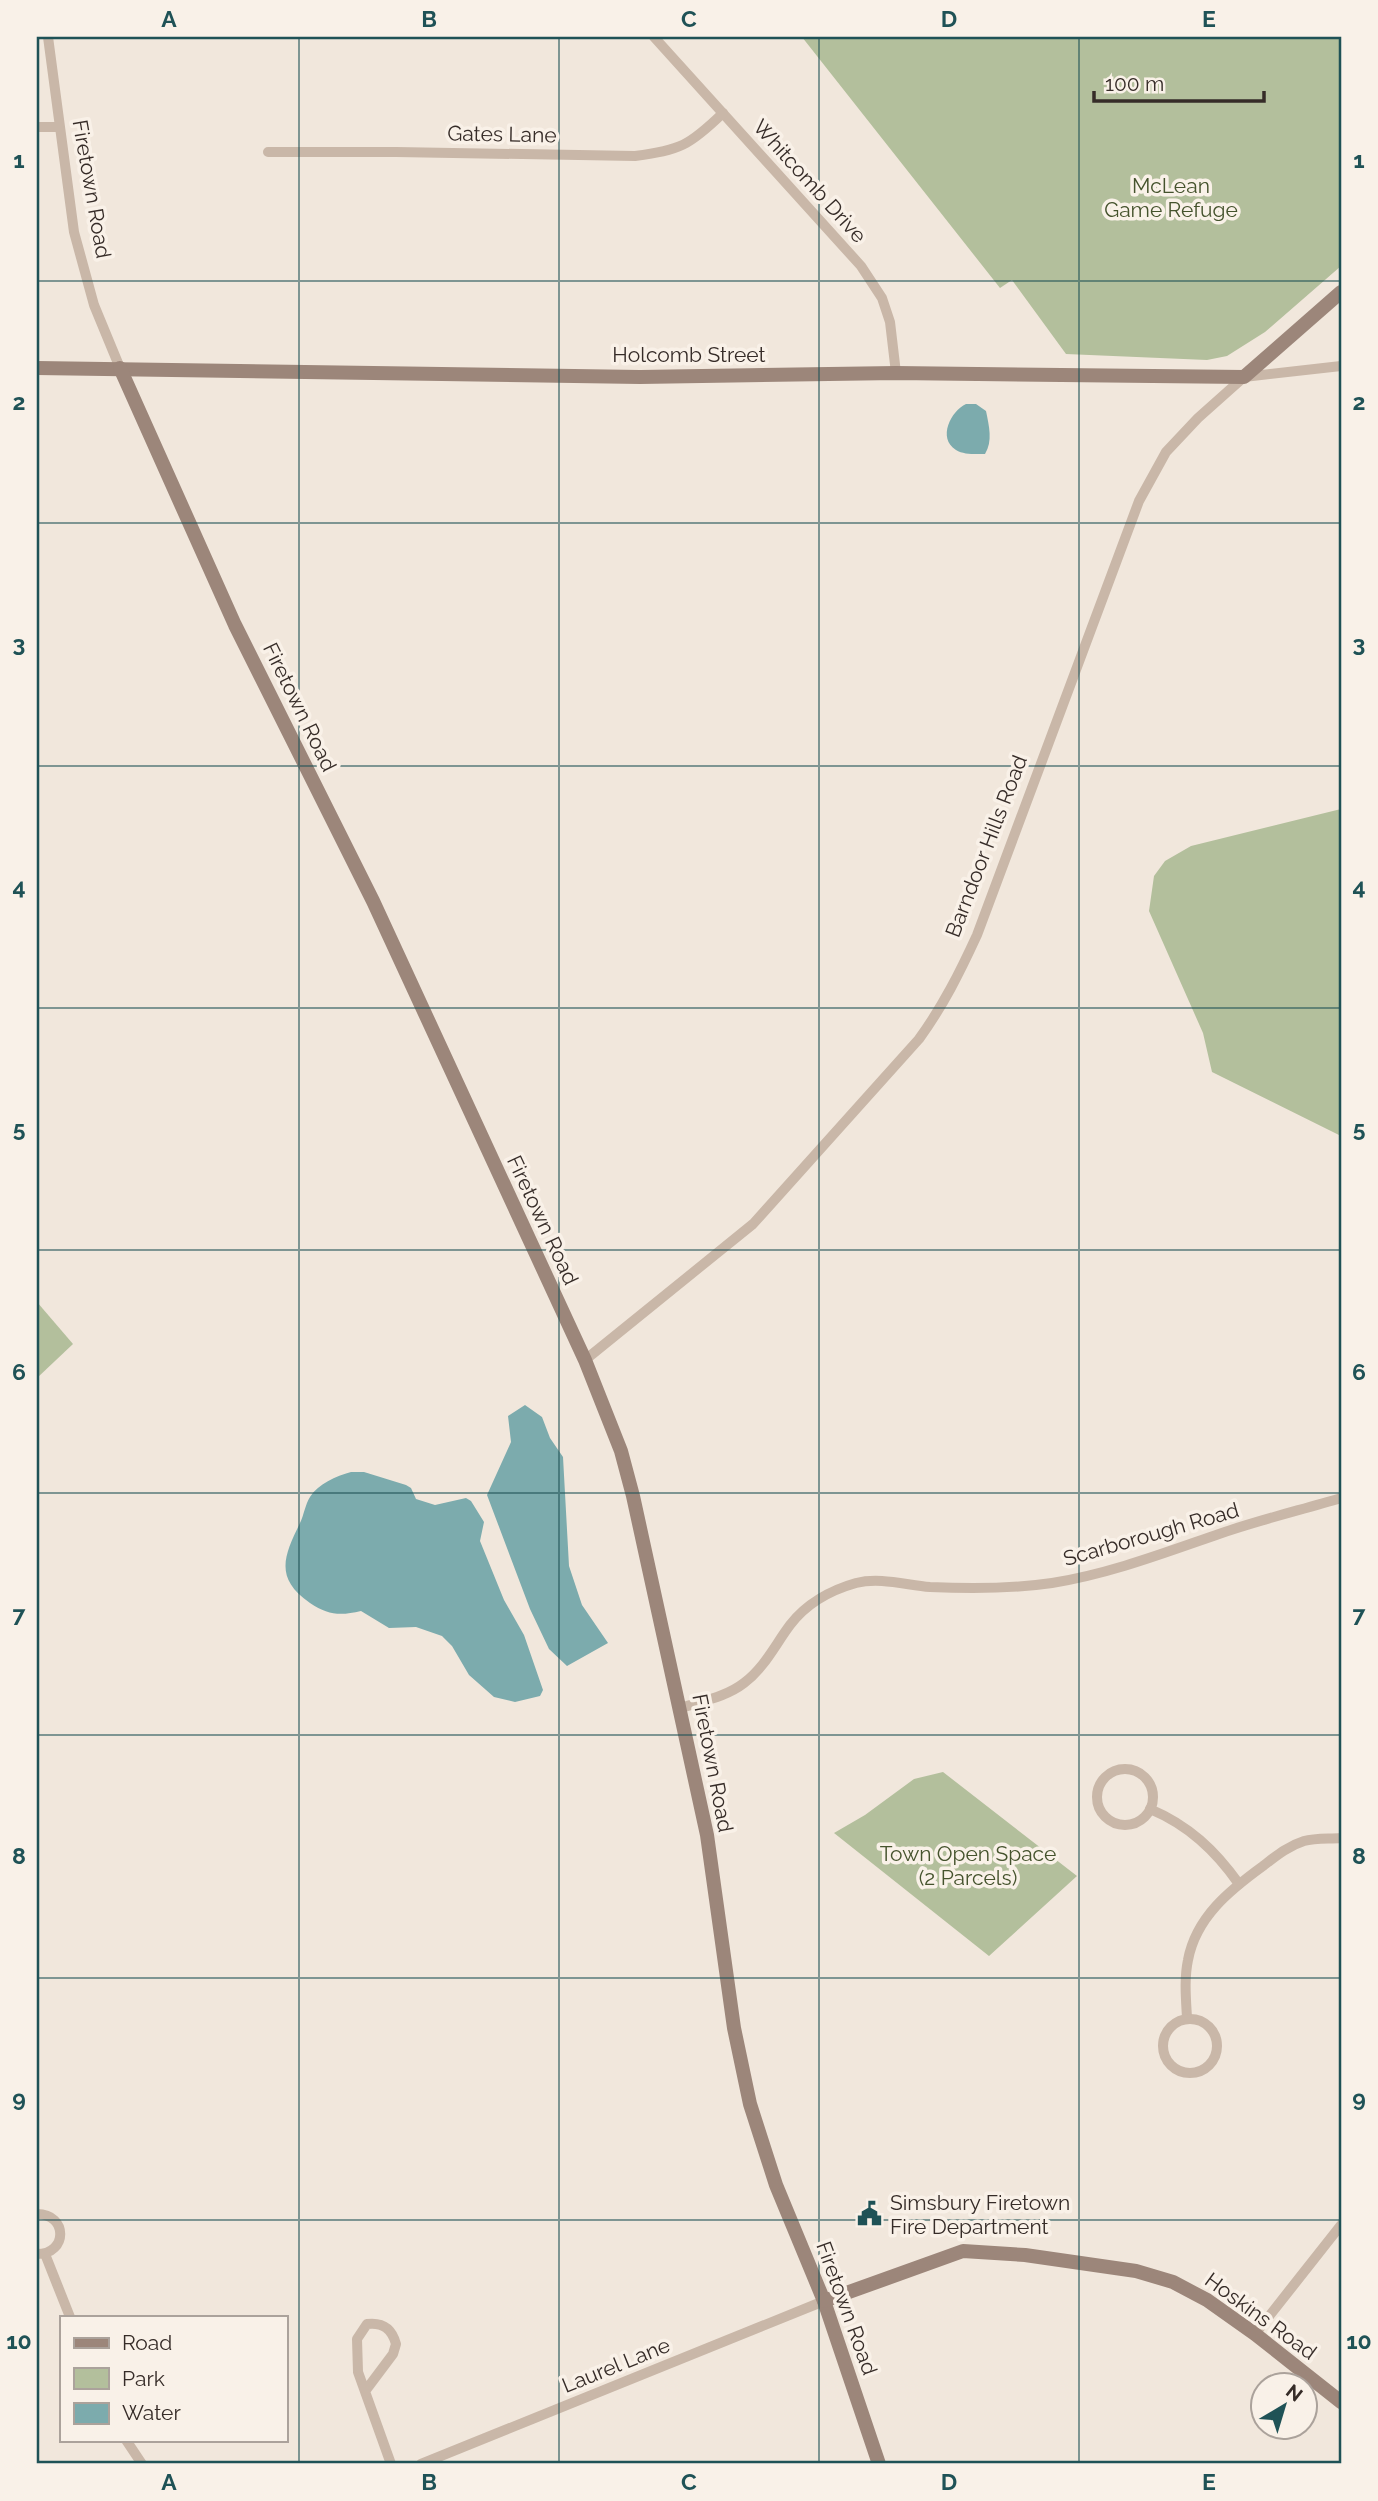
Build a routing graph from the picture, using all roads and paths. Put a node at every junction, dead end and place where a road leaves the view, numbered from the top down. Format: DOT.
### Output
graph roads {
  1 [pos="48,37"];
  2 [pos="654,37"];
  3 [pos="723,113"];
  4 [pos="37,127"];
  5 [pos="59,127"];
  6 [pos="268,152"];
  7 [pos="1341,292"];
  8 [pos="1341,366"];
  9 [pos="37,368"];
  10 [pos="120,368"];
  11 [pos="895,373"];
  12 [pos="1244,377"];
  13 [pos="585,1360"];
  14 [pos="1341,1498"];
  15 [pos="681,1708"];
  16 [pos="1150,1809"];
  17 [pos="1341,1838"];
  18 [pos="1239,1884"];
  19 [pos="1187,2018"];
  20 [pos="37,2214"];
  21 [pos="1341,2225"];
  22 [pos="41,2254"];
  23 [pos="824,2301"];
  24 [pos="70,2316"];
  25 [pos="1255,2334"];
  26 [pos="366,2390"];
  27 [pos="1341,2402"];
  28 [pos="127,2442"];
  29 [pos="142,2464"];
  30 [pos="391,2464"];
  31 [pos="421,2464"];
  32 [pos="879,2464"];
  1 -- 5 [label="street, Firetown Road"];
  2 -- 3 [label="street, Whitcomb Drive"];
  3 -- 6 [label="street, Gates Lane"];
  3 -- 11 [label="street, Whitcomb Drive"];
  4 -- 5 [label="street"];
  5 -- 10 [label="street, Firetown Road"];
  7 -- 12 [label="street, Barndoor Hills Road"];
  8 -- 12 [label="street, Holcomb Street"];
  9 -- 10 [label="street, Holcomb Street"];
  10 -- 11 [label="street, Holcomb Street"];
  10 -- 13 [label="street, Firetown Road"];
  11 -- 12 [label="street, Holcomb Street"];
  12 -- 13 [label="street, Barndoor Hills Road"];
  13 -- 15 [label="street, Firetown Road"];
  14 -- 15 [label="street, Scarborough Road"];
  15 -- 23 [label="street, Firetown Road"];
  16 -- 16 [label="street"];
  16 -- 18 [label="street"];
  17 -- 18 [label="street"];
  18 -- 19 [label="street"];
  19 -- 19 [label="street"];
  20 -- 22 [label="street"];
  21 -- 25 [label="street"];
  22 -- 24 [label="street"];
  23 -- 25 [label="street, Hoskins Road"];
  23 -- 31 [label="street, Laurel Lane"];
  23 -- 32 [label="street, Firetown Road"];
  25 -- 27 [label="street, Hoskins Road"];
  26 -- 26 [label="street"];
  26 -- 30 [label="street"];
  28 -- 29 [label="street"];
}
